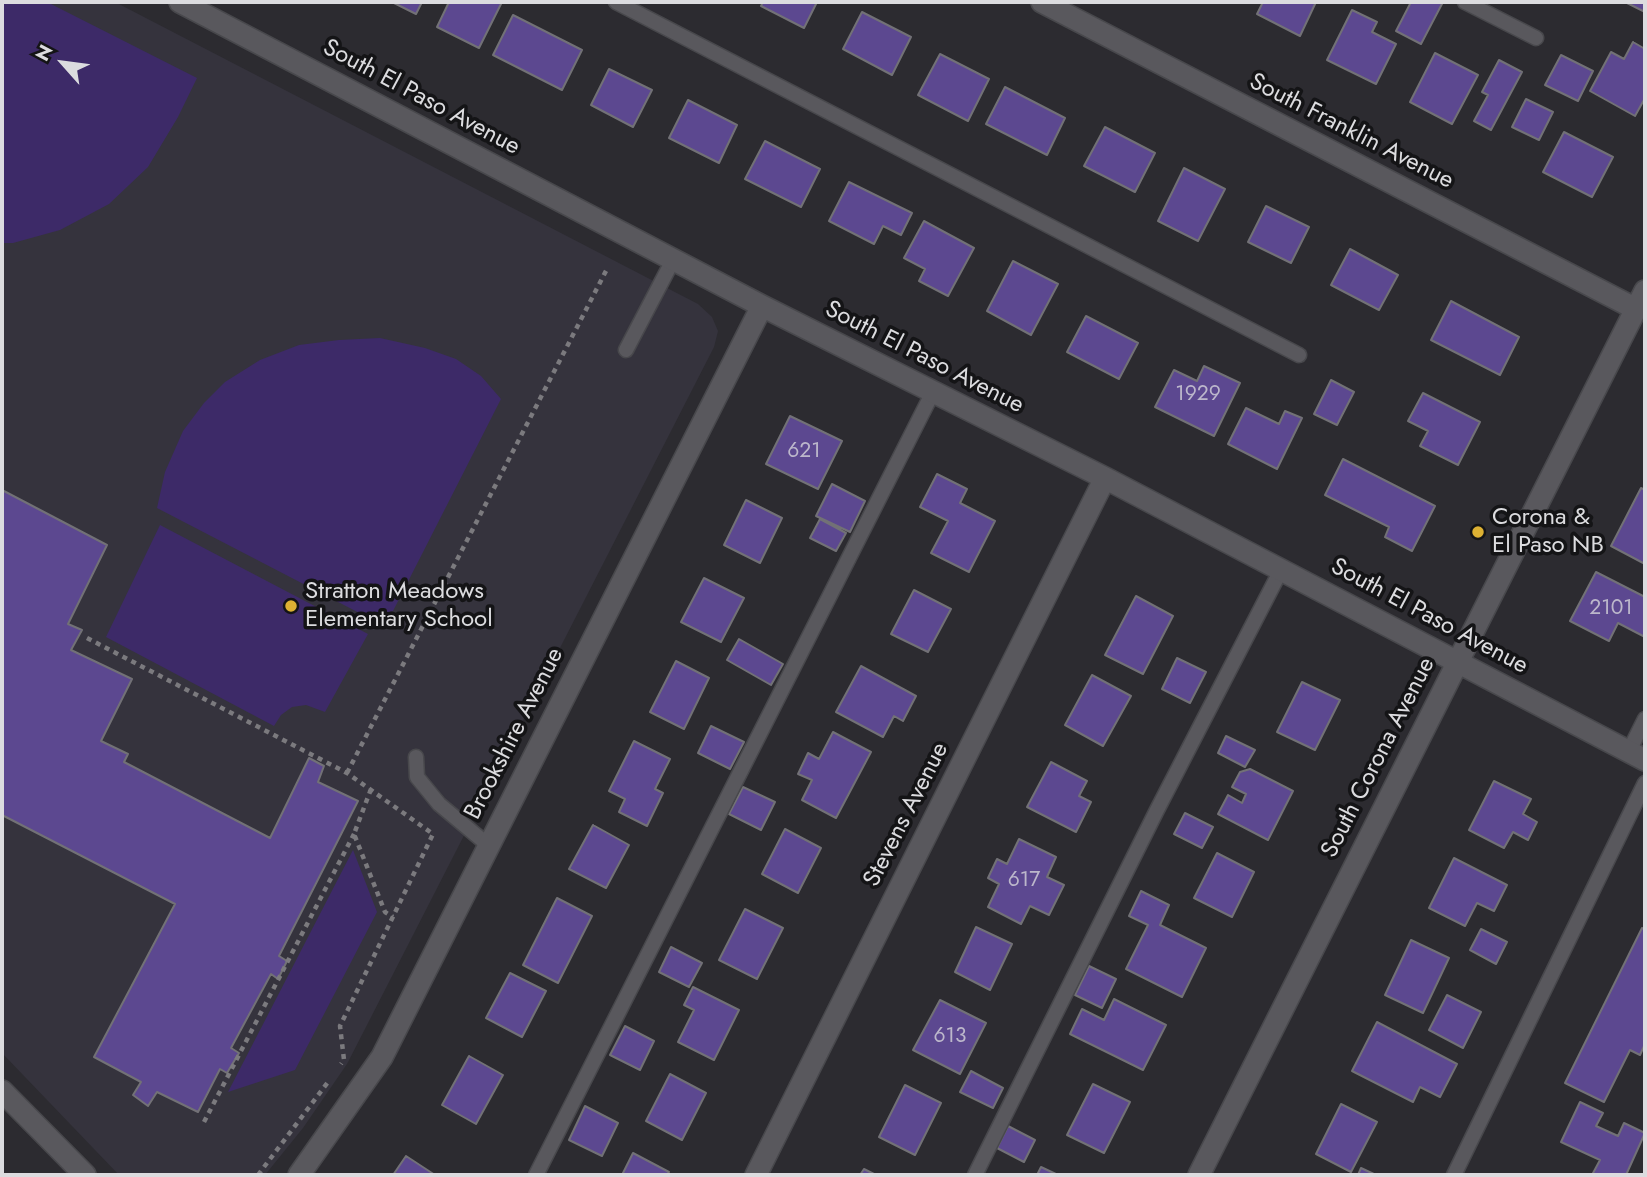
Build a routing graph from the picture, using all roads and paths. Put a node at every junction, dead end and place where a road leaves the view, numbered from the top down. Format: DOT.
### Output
graph roads {
  1 [pos="180,2"];
  2 [pos="616,2"];
  3 [pos="1042,2"];
  4 [pos="1465,2"];
  5 [pos="1536,38"];
  6 [pos="673,260"];
  7 [pos="608,267"];
  8 [pos="1640,300"];
  9 [pos="762,306"];
  10 [pos="626,351"];
  11 [pos="1299,355"];
  12 [pos="933,392"];
  13 [pos="1105,478"];
  14 [pos="1281,569"];
  15 [pos="87,638"];
  16 [pos="1457,662"];
  17 [pos="1645,719"];
  18 [pos="1637,756"];
  19 [pos="415,757"];
  20 [pos="347,773"];
  21 [pos="1645,783"];
  22 [pos="371,789"];
  23 [pos="354,834"];
  24 [pos="488,845"];
  25 [pos="393,917"];
  26 [pos="336,1070"];
  27 [pos="328,1081"];
  28 [pos="2,1091"];
  29 [pos="204,1122"];
  30 [pos="85,1175"];
  31 [pos="258,1175"];
  32 [pos="299,1175"];
  33 [pos="536,1175"];
  34 [pos="756,1175"];
  35 [pos="975,1175"];
  36 [pos="1199,1175"];
  37 [pos="1454,1175"];
  1 -- 6 [label="street, South El Paso Avenue"];
  2 -- 11 [label="lane"];
  3 -- 8 [label="street, South Franklin Avenue"];
  4 -- 5 [label="lane"];
  6 -- 9 [label="street, South El Paso Avenue"];
  6 -- 10 [label="lane"];
  7 -- 20 [label="path"];
  8 -- 16 [label="street, South Corona Avenue"];
  9 -- 12 [label="street, South El Paso Avenue"];
  9 -- 24 [label="street, Brookshire Avenue"];
  12 -- 13 [label="street, South El Paso Avenue"];
  12 -- 33 [label="lane"];
  13 -- 14 [label="street, South El Paso Avenue"];
  13 -- 34 [label="street, Stevens Avenue"];
  14 -- 16 [label="street, South El Paso Avenue"];
  14 -- 35 [label="lane"];
  15 -- 20 [label="path"];
  16 -- 18 [label="street, South El Paso Avenue"];
  16 -- 36 [label="street, South Corona Avenue"];
  17 -- 18 [label="lane"];
  19 -- 24 [label="lane"];
  20 -- 22 [label="path"];
  21 -- 37 [label="lane"];
  22 -- 23 [label="path"];
  22 -- 25 [label="path"];
  23 -- 25 [label="path"];
  23 -- 29 [label="path"];
  24 -- 32 [label="street, Brookshire Avenue"];
  25 -- 26 [label="path"];
  27 -- 31 [label="path"];
  28 -- 30 [label="street"];
}
